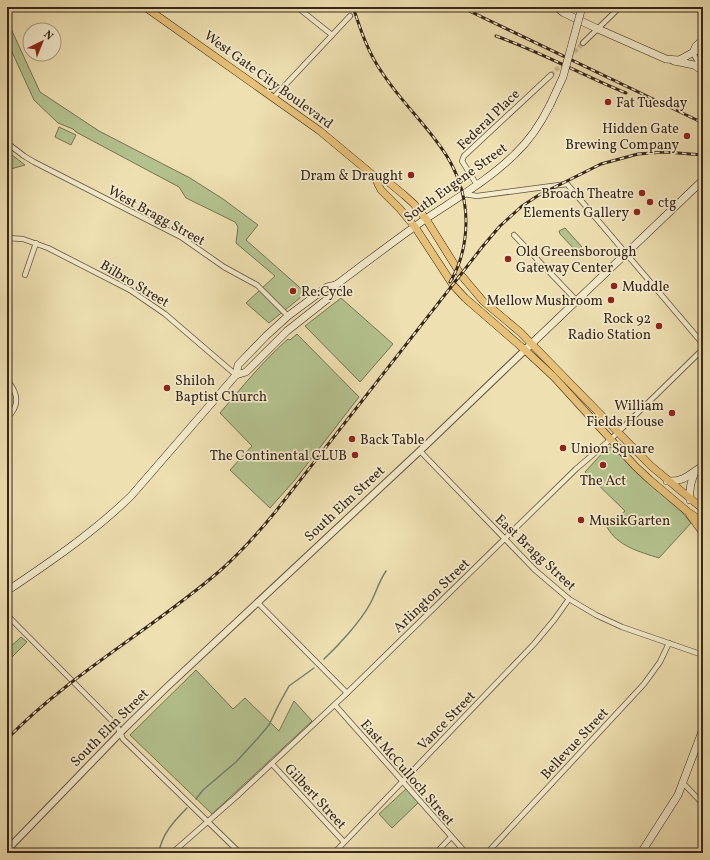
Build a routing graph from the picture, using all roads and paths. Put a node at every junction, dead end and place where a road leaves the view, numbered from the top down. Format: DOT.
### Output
graph roads {
  1 [pos="145,7"];
  2 [pos="297,7"];
  3 [pos="556,7"];
  4 [pos="582,7"];
  5 [pos="620,7"];
  6 [pos="350,16"];
  7 [pos="598,29"];
  8 [pos="332,35"];
  9 [pos="703,40"];
  10 [pos="583,43"];
  11 [pos="703,48"];
  12 [pos="693,53"];
  13 [pos="670,60"];
  14 [pos="703,71"];
  15 [pos="551,75"];
  16 [pos="274,98"];
  17 [pos="7,143"];
  18 [pos="374,176"];
  19 [pos="703,180"];
  20 [pos="477,184"];
  21 [pos="463,194"];
  22 [pos="426,219"];
  23 [pos="415,227"];
  24 [pos="514,235"];
  25 [pos="7,238"];
  26 [pos="36,243"];
  27 [pos="625,254"];
  28 [pos="25,275"];
  29 [pos="336,285"];
  30 [pos="577,301"];
  31 [pos="288,316"];
  32 [pos="532,344"];
  33 [pos="703,344"];
  34 [pos="703,349"];
  35 [pos="525,350"];
  36 [pos="236,375"];
  37 [pos="7,380"];
  38 [pos="7,418"];
  39 [pos="618,432"];
  40 [pos="611,439"];
  41 [pos="420,451"];
  42 [pos="703,466"];
  43 [pos="696,472"];
  44 [pos="667,481"];
  45 [pos="690,500"];
  46 [pos="703,509"];
  47 [pos="688,512"];
  48 [pos="703,522"];
  49 [pos="703,533"];
  50 [pos="505,539"];
  51 [pos="7,591"];
  52 [pos="569,599"];
  53 [pos="257,602"];
  54 [pos="7,614"];
  55 [pos="669,644"];
  56 [pos="703,655"];
  57 [pos="347,693"];
  58 [pos="335,705"];
  59 [pos="703,728"];
  60 [pos="121,733"];
  61 [pos="272,764"];
  62 [pos="403,781"];
  63 [pos="683,783"];
  64 [pos="703,804"];
  65 [pos="209,822"];
  66 [pos="451,837"];
  67 [pos="344,842"];
  68 [pos="7,850"];
  69 [pos="172,853"];
  70 [pos="240,853"];
  71 [pos="334,853"];
  72 [pos="436,853"];
  73 [pos="466,853"];
  74 [pos="487,853"];
  75 [pos="641,853"];
  1 -- 16 [label="main road, West Gate City Boulevard"];
  2 -- 8 [label="street"];
  3 -- 7 [label="main road"];
  4 -- 20 [label="main road, South Eugene Street, bridge"];
  5 -- 7 [label="street"];
  6 -- 8 [label="street"];
  7 -- 10 [label="street"];
  7 -- 13 [label="main road"];
  8 -- 16 [label="street"];
  9 -- 12 [label="main road"];
  11 -- 12 [label="main road"];
  12 -- 13 [label="main road"];
  12 -- 14 [label="street"];
  13 -- 14 [label="main road"];
  15 -- 20 [label="street, Federal Place"];
  16 -- 18 [label="main road, West Gate City Boulevard"];
  17 -- 31 [label="street, West Bragg Street"];
  18 -- 22 [label="main road, West Gate City Boulevard"];
  18 -- 23 [label="main road, West Gate City Boulevard"];
  19 -- 27 [label="main road, South Elm Street"];
  20 -- 21 [label="main road, South Eugene Street"];
  21 -- 22 [label="main road, South Eugene Street"];
  21 -- 27 [label="street"];
  22 -- 23 [label="main road, South Eugene Street"];
  22 -- 32 [label="main road, West Gate City Boulevard"];
  23 -- 29 [label="main road, South Eugene Street"];
  23 -- 35 [label="main road, West Gate City Boulevard"];
  24 -- 30 [label="street"];
  25 -- 26 [label="street, Bilbro Street"];
  26 -- 28 [label="street"];
  26 -- 36 [label="street, Bilbro Street"];
  27 -- 30 [label="main road, South Elm Street"];
  27 -- 33 [label="street"];
  29 -- 31 [label="main road, South Eugene Street"];
  29 -- 36 [label="main road, South Eugene Street"];
  30 -- 32 [label="main road, South Elm Street"];
  31 -- 36 [label="main road, South Eugene Street"];
  32 -- 35 [label="main road, South Elm Street"];
  32 -- 39 [label="main road, West Gate City Boulevard"];
  34 -- 39 [label="street, Arlington Street"];
  35 -- 40 [label="main road, West Gate City Boulevard"];
  35 -- 41 [label="street, South Elm Street"];
  36 -- 51 [label="main road, South Eugene Street"];
  37 -- 38 [label="street"];
  39 -- 40 [label="street, Arlington Street"];
  39 -- 44 [label="main road, West Gate City Boulevard"];
  40 -- 47 [label="main road, West Gate City Boulevard"];
  40 -- 50 [label="street, Arlington Street"];
  41 -- 50 [label="street, East Bragg Street"];
  41 -- 53 [label="street, South Elm Street"];
  42 -- 43 [label="main road"];
  43 -- 44 [label="main road"];
  43 -- 45 [label="main road"];
  44 -- 45 [label="main road, West Gate City Boulevard"];
  45 -- 46 [label="main road, West Gate City Boulevard"];
  47 -- 48 [label="main road"];
  47 -- 49 [label="main road"];
  50 -- 52 [label="street, East Bragg Street"];
  50 -- 57 [label="street, Arlington Street"];
  52 -- 55 [label="street, East Bragg Street"];
  52 -- 62 [label="street, Vance Street"];
  53 -- 57 [label="street"];
  53 -- 60 [label="street, South Elm Street"];
  54 -- 60 [label="street"];
  55 -- 56 [label="street, East Bragg Street"];
  55 -- 74 [label="street, Bellevue Street"];
  57 -- 58 [label="street, Arlington Street"];
  58 -- 61 [label="street, Arlington Street"];
  58 -- 62 [label="street, East McCulloch Street"];
  59 -- 63 [label="main road"];
  60 -- 65 [label="street"];
  60 -- 68 [label="street, South Elm Street"];
  61 -- 65 [label="street, Arlington Street"];
  61 -- 67 [label="street, Gilbert Street"];
  62 -- 66 [label="street, East McCulloch Street"];
  62 -- 67 [label="street, Vance Street"];
  63 -- 64 [label="street"];
  63 -- 75 [label="main road"];
  65 -- 69 [label="street, Arlington Street"];
  65 -- 70 [label="street"];
  66 -- 72 [label="street"];
  66 -- 73 [label="street, East McCulloch Street"];
  67 -- 71 [label="street, Vance Street"];
}
